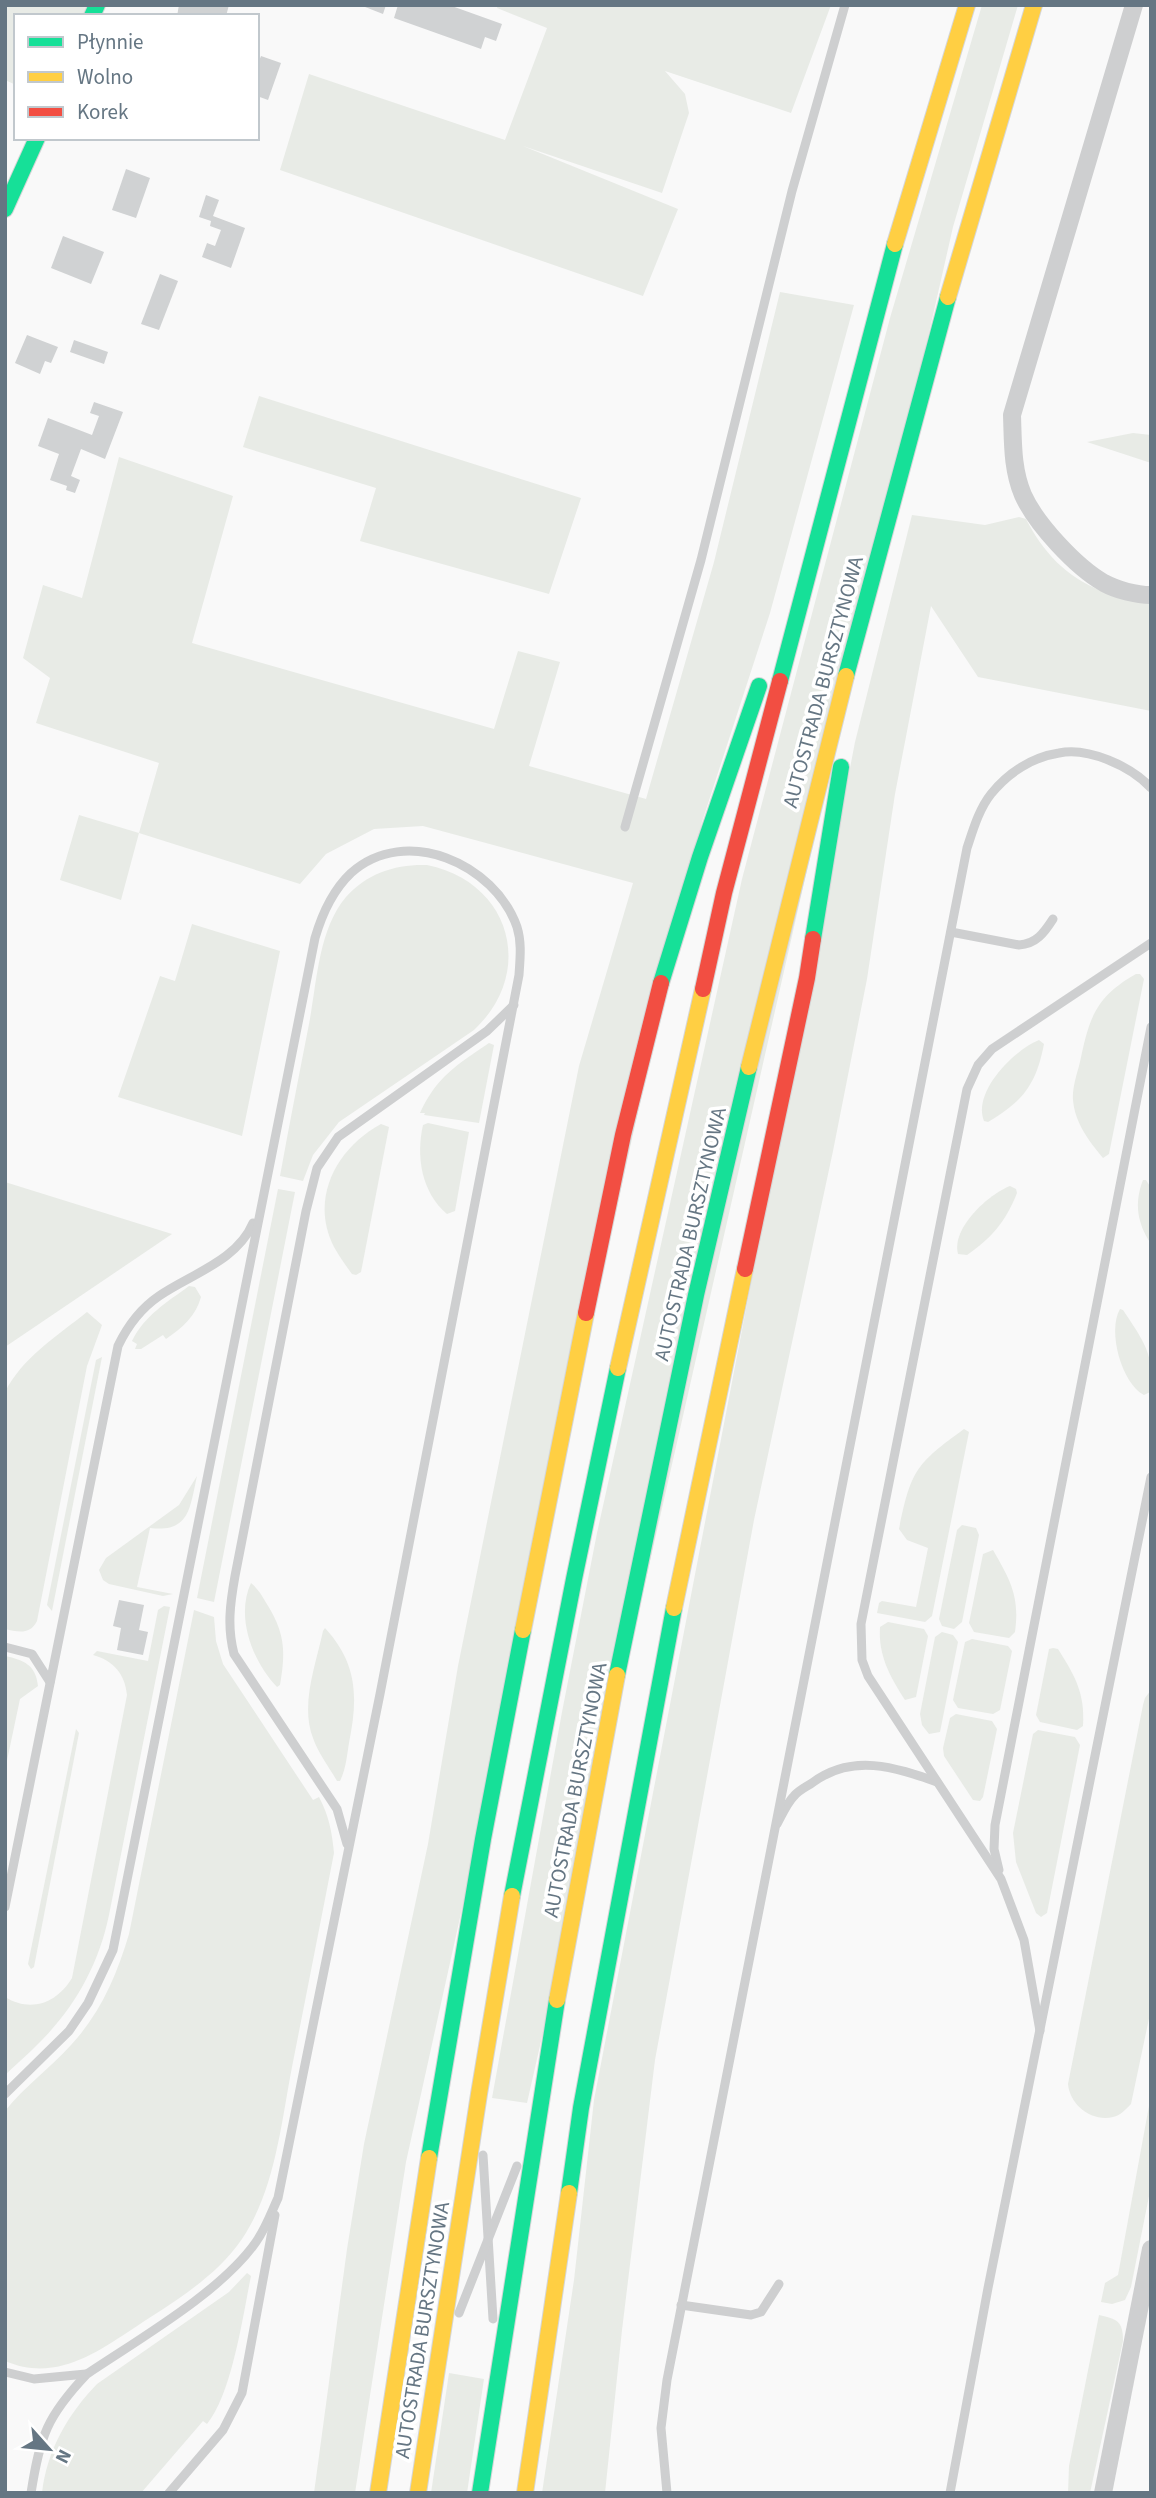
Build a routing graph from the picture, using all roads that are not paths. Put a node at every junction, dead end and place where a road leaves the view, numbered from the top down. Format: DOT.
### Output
graph roads {
  1 [pos="845,5"];
  2 [pos="967,5"];
  3 [pos="1034,5"];
  4 [pos="1134,5"];
  5 [pos="36,140"];
  6 [pos="10,184"];
  7 [pos="5,209"];
  8 [pos="846,426"];
  9 [pos="903,457"];
  10 [pos="1151,595"];
  11 [pos="776,636"];
  12 [pos="762,675"];
  13 [pos="1151,788"];
  14 [pos="625,827"];
  15 [pos="1053,919"];
  16 [pos="951,932"];
  17 [pos="1151,943"];
  18 [pos="514,1004"];
  19 [pos="1151,1027"];
  20 [pos="260,1209"];
  21 [pos="1151,1477"];
  22 [pos="5,1647"];
  23 [pos="50,1682"];
  24 [pos="937,1782"];
  25 [pos="774,1829"];
  26 [pos="348,1849"];
  27 [pos="1001,1879"];
  28 [pos="5,1907"];
  29 [pos="1040,2031"];
  30 [pos="5,2094"];
  31 [pos="480,2094"];
  32 [pos="541,2105"];
  33 [pos="278,2199"];
  34 [pos="488,2238"];
  35 [pos="1151,2249"];
  36 [pos="779,2284"];
  37 [pos="681,2305"];
  38 [pos="5,2372"];
  39 [pos="436,2373"];
  40 [pos="87,2374"];
  41 [pos="497,2383"];
  42 [pos="30,2493"];
  43 [pos="169,2493"];
  44 [pos="375,2493"];
  45 [pos="418,2493"];
  46 [pos="480,2493"];
  47 [pos="525,2493"];
  48 [pos="667,2493"];
  49 [pos="950,2493"];
  50 [pos="1103,2493"];
  1 -- 14 [label="lane"];
  2 -- 8 [label="main road, AUTOSTRADA BURSZTYNOWA"];
  3 -- 9 [label="main road, AUTOSTRADA BURSZTYNOWA"];
  4 -- 10 [label="street"];
  5 -- 6 [label="main road"];
  6 -- 7 [label="main road"];
  8 -- 11 [label="main road"];
  8 -- 31 [label="main road, AUTOSTRADA BURSZTYNOWA"];
  9 -- 32 [label="main road, AUTOSTRADA BURSZTYNOWA"];
  9 -- 47 [label="main road"];
  12 -- 44 [label="main road"];
  13 -- 16 [label="lane"];
  15 -- 16 [label="lane"];
  16 -- 25 [label="lane"];
  17 -- 24 [label="lane"];
  18 -- 20 [label="lane"];
  18 -- 26 [label="lane"];
  18 -- 26 [label="lane"];
  19 -- 27 [label="lane"];
  20 -- 23 [label="lane"];
  20 -- 30 [label="lane"];
  21 -- 29 [label="lane"];
  22 -- 23 [label="lane"];
  23 -- 28 [label="lane"];
  24 -- 25 [label="lane"];
  24 -- 27 [label="lane"];
  25 -- 37 [label="lane"];
  26 -- 33 [label="lane"];
  27 -- 29 [label="lane"];
  29 -- 49 [label="lane"];
  31 -- 34 [label="lane"];
  31 -- 39 [label="main road, AUTOSTRADA BURSZTYNOWA"];
  32 -- 34 [label="lane"];
  32 -- 41 [label="main road, AUTOSTRADA BURSZTYNOWA"];
  33 -- 40 [label="lane"];
  33 -- 43 [label="lane"];
  34 -- 39 [label="lane"];
  34 -- 41 [label="lane"];
  35 -- 50 [label="street"];
  36 -- 37 [label="lane"];
  37 -- 48 [label="lane"];
  38 -- 40 [label="lane"];
  39 -- 45 [label="main road, AUTOSTRADA BURSZTYNOWA"];
  40 -- 42 [label="lane"];
  41 -- 46 [label="main road, AUTOSTRADA BURSZTYNOWA"];
}
